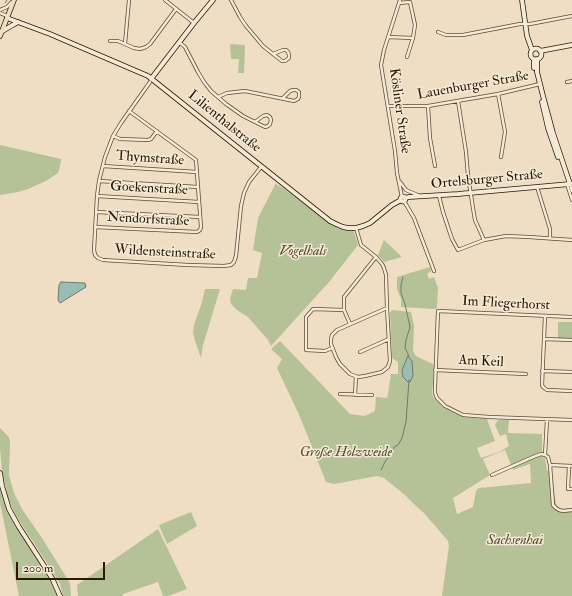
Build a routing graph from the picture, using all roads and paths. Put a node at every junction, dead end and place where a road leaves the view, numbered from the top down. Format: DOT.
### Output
graph roads {
  1 [pos="14,0"];
  2 [pos="129,0"];
  3 [pos="164,0"];
  4 [pos="213,0"];
  5 [pos="231,0"];
  6 [pos="523,0"];
  7 [pos="400,2"];
  8 [pos="176,9"];
  9 [pos="0,12"];
  10 [pos="572,16"];
  11 [pos="7,17"];
  12 [pos="20,23"];
  13 [pos="194,23"];
  14 [pos="526,24"];
  15 [pos="438,32"];
  16 [pos="1,34"];
  17 [pos="388,37"];
  18 [pos="413,38"];
  19 [pos="110,41"];
  20 [pos="179,42"];
  21 [pos="125,44"];
  22 [pos="572,47"];
  23 [pos="533,49"];
  24 [pos="541,53"];
  25 [pos="273,54"];
  26 [pos="407,57"];
  27 [pos="535,59"];
  28 [pos="151,79"];
  29 [pos="572,81"];
  30 [pos="568,82"];
  31 [pos="539,84"];
  32 [pos="498,94"];
  33 [pos="218,97"];
  34 [pos="283,98"];
  35 [pos="458,101"];
  36 [pos="388,106"];
  37 [pos="428,106"];
  38 [pos="129,111"];
  39 [pos="255,122"];
  40 [pos="157,131"];
  41 [pos="113,136"];
  42 [pos="501,157"];
  43 [pos="103,166"];
  44 [pos="261,166"];
  45 [pos="435,166"];
  46 [pos="197,172"];
  47 [pos="399,180"];
  48 [pos="99,181"];
  49 [pos="570,184"];
  50 [pos="198,186"];
  51 [pos="537,187"];
  52 [pos="572,191"];
  53 [pos="471,193"];
  54 [pos="439,195"];
  55 [pos="97,196"];
  56 [pos="422,196"];
  57 [pos="403,199"];
  58 [pos="572,200"];
  59 [pos="199,202"];
  60 [pos="96,212"];
  61 [pos="200,217"];
  62 [pos="95,227"];
  63 [pos="356,228"];
  64 [pos="550,238"];
  65 [pos="484,240"];
  66 [pos="572,240"];
  67 [pos="376,257"];
  68 [pos="434,271"];
  69 [pos="387,308"];
  70 [pos="344,310"];
  71 [pos="545,316"];
  72 [pos="572,317"];
  73 [pos="350,324"];
  74 [pos="544,338"];
  75 [pos="389,339"];
  76 [pos="572,340"];
  77 [pos="332,348"];
  78 [pos="360,352"];
  79 [pos="435,370"];
  80 [pos="542,371"];
  81 [pos="572,372"];
  82 [pos="526,374"];
  83 [pos="356,376"];
  84 [pos="572,391"];
  85 [pos="340,394"];
  86 [pos="355,395"];
  87 [pos="372,396"];
  88 [pos="547,420"];
  89 [pos="572,420"];
  90 [pos="545,455"];
  91 [pos="550,465"];
  92 [pos="570,466"];
  93 [pos="0,473"];
  94 [pos="492,475"];
  95 [pos="572,489"];
  96 [pos="572,510"];
  97 [pos="60,596"];
  1 -- 9 [label="street"];
  1 -- 11 [label="main road"];
  2 -- 21 [label="street"];
  3 -- 8 [label="street"];
  4 -- 13 [label="street"];
  5 -- 25 [label="street"];
  6 -- 14 [label="street"];
  7 -- 17 [label="street, Kösliner Straße"];
  7 -- 18 [label="street"];
  8 -- 13 [label="street"];
  8 -- 21 [label="street"];
  9 -- 11 [label="street"];
  10 -- 14 [label="street"];
  11 -- 12 [label="street, Lilienthalstraße"];
  11 -- 16 [label="main road"];
  12 -- 16 [label="street"];
  12 -- 28 [label="street, Lilienthalstraße"];
  13 -- 20 [label="street"];
  14 -- 15 [label="street"];
  14 -- 23 [label="street"];
  17 -- 18 [label="street"];
  17 -- 36 [label="street, Kösliner Straße"];
  18 -- 26 [label="street"];
  19 -- 21 [label="street"];
  20 -- 28 [label="street"];
  20 -- 33 [label="street"];
  22 -- 24 [label="street"];
  23 -- 24 [label="street"];
  23 -- 27 [label="street"];
  24 -- 27 [label="street"];
  25 -- 25 [label="street"];
  27 -- 31 [label="street"];
  28 -- 38 [label="street"];
  28 -- 44 [label="street, Lilienthalstraße"];
  29 -- 30 [label="street"];
  31 -- 32 [label="street, Lauenburger Straße"];
  31 -- 49 [label="street"];
  32 -- 35 [label="street, Lauenburger Straße"];
  32 -- 42 [label="street"];
  33 -- 34 [label="street"];
  33 -- 39 [label="street"];
  34 -- 34 [label="street"];
  35 -- 37 [label="street, Lauenburger Straße"];
  35 -- 53 [label="street"];
  36 -- 37 [label="street, Lauenburger Straße"];
  36 -- 47 [label="street, Kösliner Straße"];
  37 -- 45 [label="street"];
  38 -- 40 [label="street"];
  38 -- 41 [label="street"];
  39 -- 39 [label="street"];
  40 -- 41 [label="street"];
  40 -- 46 [label="street"];
  41 -- 43 [label="street"];
  43 -- 46 [label="street, Thymstraße"];
  43 -- 48 [label="street"];
  44 -- 62 [label="street, Wildensteinstraße"];
  44 -- 63 [label="street, Lilienthalstraße"];
  46 -- 50 [label="street"];
  47 -- 56 [label="street"];
  47 -- 57 [label="street, Kösliner Straße"];
  48 -- 50 [label="street"];
  48 -- 55 [label="street"];
  49 -- 51 [label="street, Ortelsburger Straße"];
  49 -- 52 [label="street"];
  49 -- 58 [label="street"];
  50 -- 59 [label="street"];
  51 -- 53 [label="street, Ortelsburger Straße"];
  51 -- 64 [label="street"];
  53 -- 54 [label="street, Ortelsburger Straße"];
  53 -- 65 [label="street"];
  54 -- 56 [label="street, Ortelsburger Straße"];
  54 -- 65 [label="street"];
  55 -- 59 [label="street, Goekenstraße"];
  55 -- 60 [label="street"];
  56 -- 57 [label="street, Ortelsburger Straße"];
  57 -- 63 [label="street"];
  57 -- 68 [label="street"];
  59 -- 61 [label="street"];
  60 -- 61 [label="street"];
  60 -- 62 [label="street"];
  61 -- 62 [label="street, Nendorfstraße"];
  63 -- 67 [label="street"];
  64 -- 65 [label="street"];
  64 -- 66 [label="street"];
  67 -- 69 [label="street"];
  67 -- 70 [label="street"];
  69 -- 73 [label="street"];
  69 -- 75 [label="street"];
  70 -- 73 [label="street"];
  70 -- 77 [label="street"];
  71 -- 72 [label="street, Im Fliegerhorst"];
  71 -- 74 [label="street"];
  71 -- 79 [label="street, Im Fliegerhorst"];
  73 -- 77 [label="street"];
  74 -- 76 [label="street"];
  74 -- 80 [label="street"];
  75 -- 78 [label="street"];
  75 -- 83 [label="street"];
  77 -- 83 [label="street"];
  79 -- 82 [label="street, Am Keil"];
  79 -- 88 [label="street"];
  80 -- 81 [label="street"];
  80 -- 84 [label="street"];
  83 -- 86 [label="street"];
  85 -- 86 [label="street"];
  86 -- 87 [label="street"];
  88 -- 89 [label="street"];
  88 -- 90 [label="street"];
  90 -- 91 [label="street"];
  90 -- 94 [label="street"];
  91 -- 92 [label="street"];
  91 -- 96 [label="street"];
  92 -- 95 [label="street"];
  93 -- 97 [label="street"];
}
